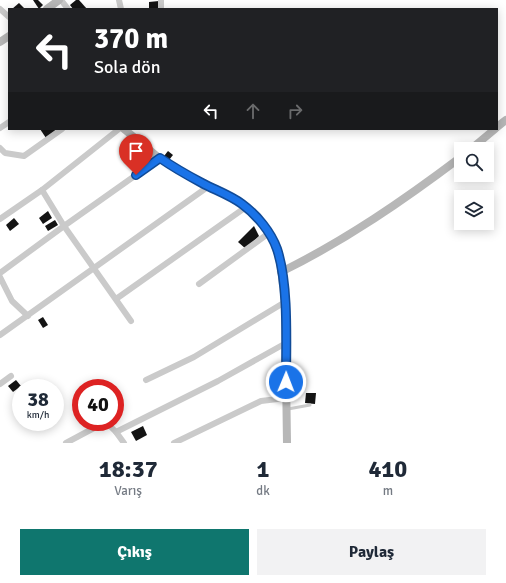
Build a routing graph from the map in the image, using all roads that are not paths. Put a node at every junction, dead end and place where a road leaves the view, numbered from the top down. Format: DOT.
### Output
graph roads {
  1 [pos="60,0"];
  2 [pos="48,8"];
  3 [pos="67,8"];
  4 [pos="0,9"];
  5 [pos="8,16"];
  6 [pos="506,120"];
  7 [pos="498,126"];
  8 [pos="61,130"];
  9 [pos="118,130"];
  10 [pos="125,130"];
  11 [pos="494,130"];
  12 [pos="479,142"];
  13 [pos="0,148"];
  14 [pos="160,158"];
  15 [pos="454,162"];
  16 [pos="209,186"];
  17 [pos="42,190"];
  18 [pos="246,207"];
  19 [pos="0,219"];
  20 [pos="64,226"];
  21 [pos="269,233"];
  22 [pos="94,268"];
  23 [pos="282,272"];
  24 [pos="0,273"];
  25 [pos="0,277"];
  26 [pos="199,284"];
  27 [pos="116,299"];
  28 [pos="285,302"];
  29 [pos="28,316"];
  30 [pos="131,321"];
  31 [pos="0,335"];
  32 [pos="286,343"];
  33 [pos="11,376"];
  34 [pos="146,380"];
  35 [pos="0,384"];
  36 [pos="286,398"];
  37 [pos="310,405"];
  38 [pos="286,409"];
  39 [pos="116,432"];
  40 [pos="66,443"];
  41 [pos="124,443"];
  42 [pos="174,443"];
  43 [pos="287,443"];
  1 -- 2 [label="street"];
  1 -- 3 [label="street"];
  4 -- 5 [label="street"];
  6 -- 7 [label="street"];
  8 -- 13 [label="street"];
  9 -- 17 [label="street"];
  10 -- 14 [label="street"];
  11 -- 12 [label="street"];
  14 -- 16 [label="street"];
  14 -- 20 [label="street"];
  15 -- 23 [label="street"];
  16 -- 18 [label="street"];
  16 -- 22 [label="street"];
  17 -- 19 [label="street"];
  17 -- 20 [label="street"];
  18 -- 21 [label="street"];
  18 -- 27 [label="street"];
  20 -- 22 [label="street"];
  20 -- 24 [label="street"];
  21 -- 23 [label="street"];
  21 -- 26 [label="street"];
  22 -- 27 [label="street"];
  22 -- 29 [label="street"];
  23 -- 28 [label="street"];
  25 -- 29 [label="street"];
  27 -- 30 [label="street"];
  28 -- 32 [label="street"];
  28 -- 34 [label="street"];
  29 -- 31 [label="street"];
  32 -- 36 [label="street"];
  32 -- 39 [label="street"];
  33 -- 35 [label="street"];
  36 -- 38 [label="street"];
  36 -- 42 [label="street"];
  37 -- 38 [label="lane"];
  38 -- 43 [label="street"];
  39 -- 40 [label="street"];
  39 -- 41 [label="street"];
}
